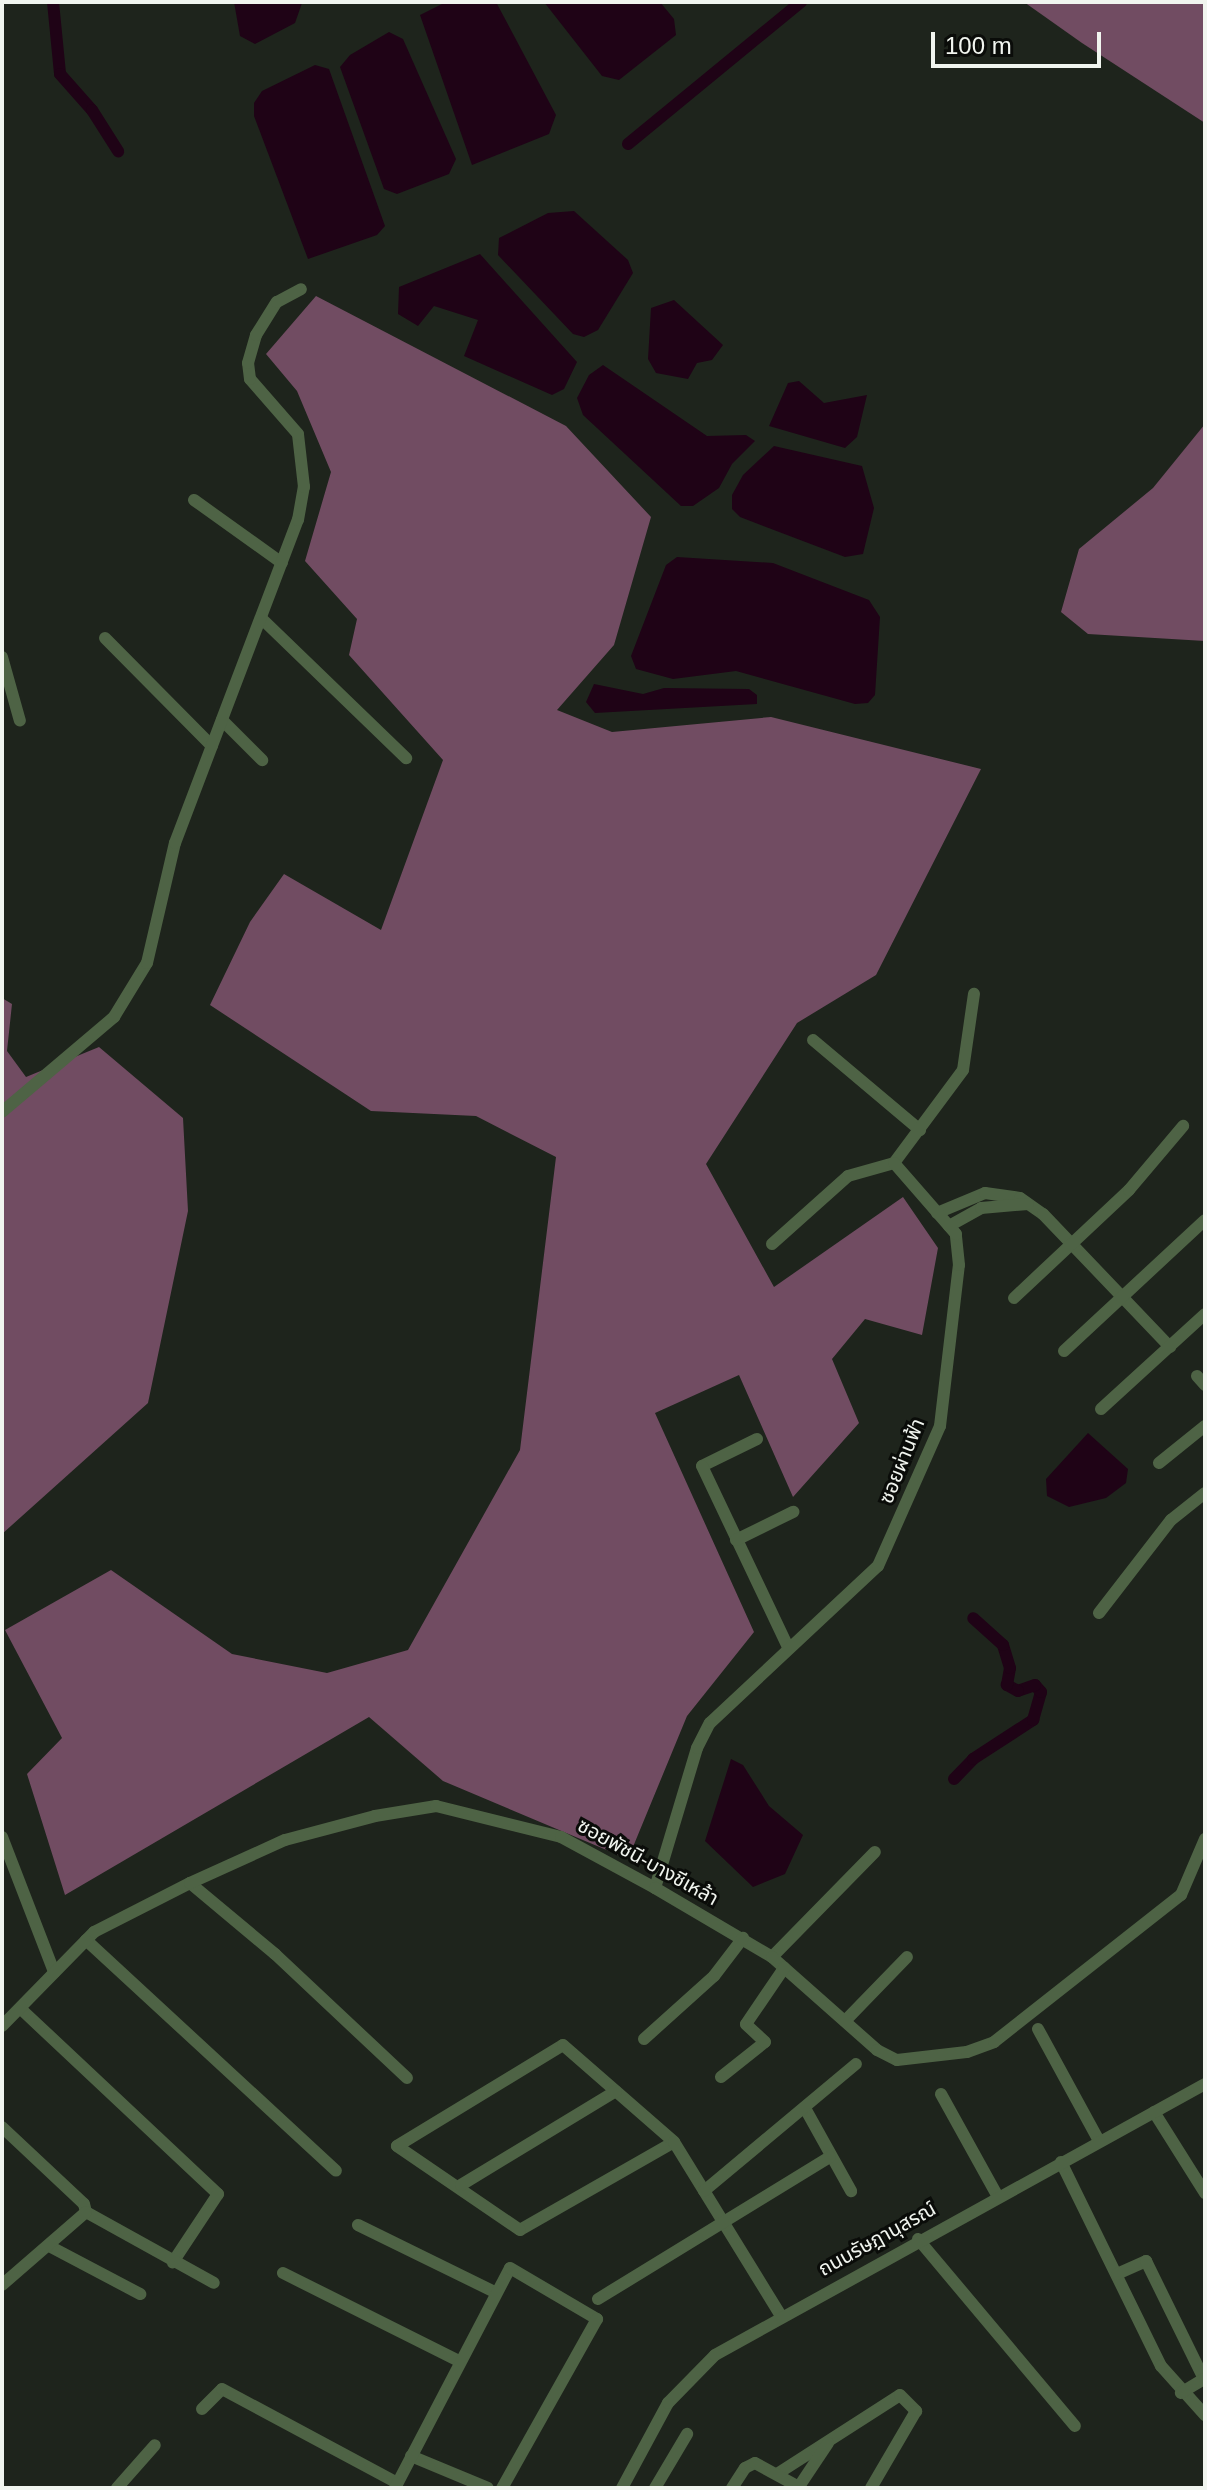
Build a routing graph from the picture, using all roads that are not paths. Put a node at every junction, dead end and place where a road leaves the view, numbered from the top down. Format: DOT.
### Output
graph roads {
  1 [pos="301,289"];
  2 [pos="194,500"];
  3 [pos="282,563"];
  4 [pos="261,618"];
  5 [pos="105,638"];
  6 [pos="2,657"];
  7 [pos="222,720"];
  8 [pos="20,721"];
  9 [pos="212,746"];
  10 [pos="406,758"];
  11 [pos="262,760"];
  12 [pos="974,994"];
  13 [pos="813,1040"];
  14 [pos="2,1112"];
  15 [pos="1183,1126"];
  16 [pos="920,1130"];
  17 [pos="894,1163"];
  18 [pos="1028,1204"];
  19 [pos="937,1213"];
  20 [pos="1205,1220"];
  21 [pos="949,1226"];
  22 [pos="772,1244"];
  23 [pos="1071,1244"];
  24 [pos="1122,1297"];
  25 [pos="1014,1298"];
  26 [pos="1205,1314"];
  27 [pos="1170,1347"];
  28 [pos="1064,1351"];
  29 [pos="1101,1409"];
  30 [pos="1205,1426"];
  31 [pos="757,1439"];
  32 [pos="1159,1463"];
  33 [pos="1205,1493"];
  34 [pos="793,1512"];
  35 [pos="736,1540"];
  36 [pos="1099,1613"];
  37 [pos="788,1647"];
  38 [pos="2,1837"];
  39 [pos="1205,1839"];
  40 [pos="875,1852"];
  41 [pos="190,1883"];
  42 [pos="655,1888"];
  43 [pos="743,1938"];
  44 [pos="86,1940"];
  45 [pos="772,1957"];
  46 [pos="907,1957"];
  47 [pos="784,1968"];
  48 [pos="54,1972"];
  49 [pos="22,2010"];
  50 [pos="845,2021"];
  51 [pos="2,2026"];
  52 [pos="1038,2029"];
  53 [pos="644,2039"];
  54 [pos="856,2064"];
  55 [pos="721,2077"];
  56 [pos="407,2078"];
  57 [pos="1205,2084"];
  58 [pos="616,2091"];
  59 [pos="941,2094"];
  60 [pos="806,2110"];
  61 [pos="1154,2112"];
  62 [pos="2,2127"];
  63 [pos="1099,2141"];
  64 [pos="674,2142"];
  65 [pos="830,2157"];
  66 [pos="1061,2162"];
  67 [pos="336,2171"];
  68 [pos="461,2185"];
  69 [pos="704,2191"];
  70 [pos="851,2191"];
  71 [pos="1205,2193"];
  72 [pos="997,2195"];
  73 [pos="86,2212"];
  74 [pos="724,2221"];
  75 [pos="358,2225"];
  76 [pos="918,2239"];
  77 [pos="51,2247"];
  78 [pos="173,2262"];
  79 [pos="283,2273"];
  80 [pos="1117,2274"];
  81 [pos="214,2283"];
  82 [pos="2,2285"];
  83 [pos="495,2292"];
  84 [pos="140,2294"];
  85 [pos="598,2299"];
  86 [pos="781,2316"];
  87 [pos="459,2361"];
  88 [pos="1181,2393"];
  89 [pos="202,2409"];
  90 [pos="1205,2415"];
  91 [pos="1075,2426"];
  92 [pos="687,2434"];
  93 [pos="832,2437"];
  94 [pos="155,2445"];
  95 [pos="411,2456"];
  96 [pos="777,2474"];
  97 [pos="396,2485"];
  98 [pos="117,2488"];
  99 [pos="488,2488"];
  100 [pos="502,2488"];
  101 [pos="622,2488"];
  102 [pos="655,2488"];
  103 [pos="732,2488"];
  104 [pos="799,2488"];
  105 [pos="871,2488"];
  1 -- 3 [label="street"];
  2 -- 3 [label="street"];
  3 -- 4 [label="street"];
  4 -- 7 [label="street"];
  4 -- 10 [label="street"];
  5 -- 9 [label="street"];
  6 -- 8 [label="street"];
  7 -- 9 [label="street"];
  7 -- 11 [label="street"];
  9 -- 14 [label="street"];
  12 -- 16 [label="street"];
  13 -- 16 [label="street"];
  15 -- 23 [label="street"];
  16 -- 17 [label="street"];
  17 -- 19 [label="street, ซอยผ่านฟ้า"];
  17 -- 22 [label="street"];
  18 -- 19 [label="street"];
  18 -- 21 [label="street"];
  18 -- 23 [label="street"];
  19 -- 21 [label="street, ซอยผ่านฟ้า"];
  20 -- 24 [label="street"];
  21 -- 37 [label="street, ซอยผ่านฟ้า"];
  23 -- 24 [label="street"];
  23 -- 25 [label="street"];
  24 -- 27 [label="street"];
  24 -- 28 [label="street"];
  26 -- 27 [label="street"];
  27 -- 29 [label="street"];
  30 -- 32 [label="street"];
  31 -- 35 [label="street"];
  33 -- 36 [label="street"];
  34 -- 35 [label="street"];
  35 -- 37 [label="street"];
  37 -- 42 [label="street, ซอยผ่านฟ้า"];
  38 -- 48 [label="street"];
  39 -- 50 [label="street, ซอยพัชนี-บางชีเหล้า"];
  40 -- 45 [label="street"];
  41 -- 42 [label="street, ซอยพัชนี-บางชีเหล้า"];
  41 -- 44 [label="street, ซอยพัชนี-บางชีเหล้า"];
  41 -- 56 [label="street"];
  42 -- 43 [label="street, ซอยพัชนี-บางชีเหล้า"];
  43 -- 45 [label="street, ซอยพัชนี-บางชีเหล้า"];
  43 -- 53 [label="street"];
  44 -- 48 [label="street, ซอยพัชนี-บางชีเหล้า"];
  44 -- 67 [label="street"];
  45 -- 47 [label="street, ซอยพัชนี-บางชีเหล้า"];
  46 -- 50 [label="street"];
  47 -- 50 [label="street, ซอยพัชนี-บางชีเหล้า"];
  47 -- 55 [label="street"];
  48 -- 49 [label="street, ซอยพัชนี-บางชีเหล้า"];
  49 -- 51 [label="street, ซอยพัชนี-บางชีเหล้า"];
  49 -- 78 [label="street"];
  52 -- 63 [label="street"];
  54 -- 60 [label="street"];
  57 -- 61 [label="street, ถนนรัษฎานุสรณ์"];
  58 -- 64 [label="street"];
  58 -- 68 [label="street"];
  58 -- 68 [label="street"];
  59 -- 72 [label="street"];
  60 -- 65 [label="street"];
  60 -- 69 [label="street"];
  61 -- 63 [label="street, ถนนรัษฎานุสรณ์"];
  61 -- 71 [label="street"];
  62 -- 73 [label="street"];
  63 -- 66 [label="street, ถนนรัษฎานุสรณ์"];
  64 -- 68 [label="street"];
  64 -- 69 [label="street"];
  65 -- 70 [label="street"];
  65 -- 74 [label="street"];
  66 -- 72 [label="street, ถนนรัษฎานุสรณ์"];
  66 -- 80 [label="street"];
  69 -- 74 [label="street"];
  72 -- 76 [label="street, ถนนรัษฎานุสรณ์"];
  73 -- 77 [label="street"];
  73 -- 78 [label="street"];
  74 -- 85 [label="street"];
  74 -- 86 [label="street"];
  75 -- 83 [label="street"];
  76 -- 86 [label="street, ถนนรัษฎานุสรณ์"];
  76 -- 91 [label="street"];
  77 -- 82 [label="street"];
  77 -- 84 [label="street"];
  78 -- 81 [label="street"];
  79 -- 87 [label="street"];
  80 -- 88 [label="street"];
  80 -- 88 [label="street"];
  83 -- 87 [label="street"];
  83 -- 100 [label="street"];
  86 -- 101 [label="street, ถนนรัษฎานุสรณ์"];
  87 -- 95 [label="street"];
  88 -- 90 [label="street"];
  89 -- 97 [label="street"];
  92 -- 102 [label="street"];
  93 -- 96 [label="street"];
  93 -- 104 [label="street"];
  93 -- 105 [label="street"];
  94 -- 98 [label="street"];
  95 -- 97 [label="street"];
  95 -- 99 [label="street"];
  96 -- 103 [label="street"];
  96 -- 104 [label="street"];
}
